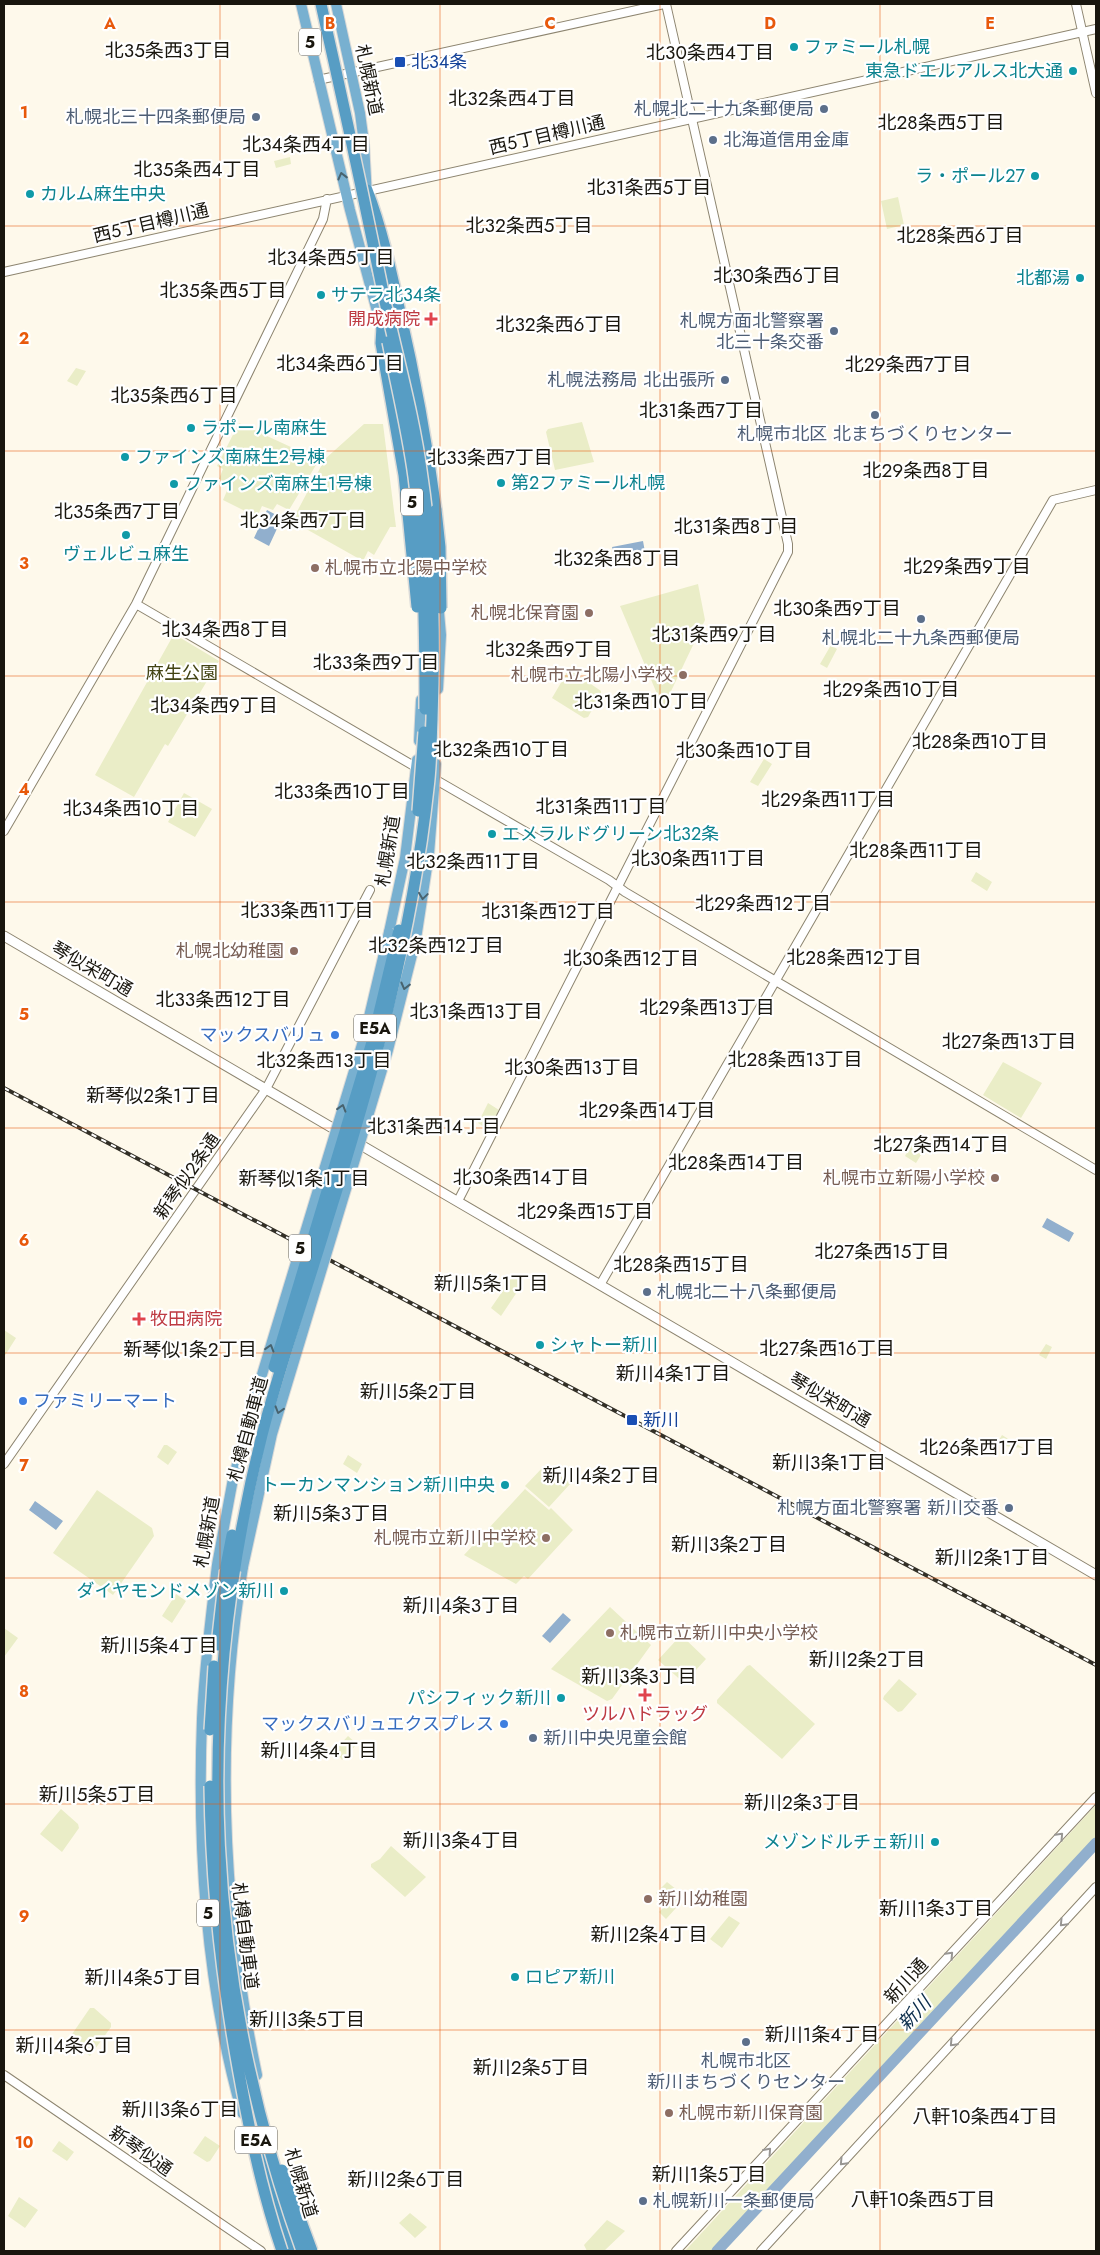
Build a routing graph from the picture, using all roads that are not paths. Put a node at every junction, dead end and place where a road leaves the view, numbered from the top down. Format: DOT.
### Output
graph roads {
  1 [pos="301,4"];
  2 [pos="314,4"];
  3 [pos="321,4"];
  4 [pos="336,4"];
  5 [pos="665,4"];
  6 [pos="1076,4"];
  7 [pos="1096,28"];
  8 [pos="1083,32"];
  9 [pos="351,73"];
  10 [pos="318,80"];
  11 [pos="1096,93"];
  12 [pos="693,118"];
  13 [pos="367,190"];
  14 [pos="347,195"];
  15 [pos="327,199"];
  16 [pos="4,272"];
  17 [pos="382,328"];
  18 [pos="1096,490"];
  19 [pos="136,604"];
  20 [pos="434,675"];
  21 [pos="425,711"];
  22 [pos="416,768"];
  23 [pos="435,779"];
  24 [pos="4,831"];
  25 [pos="618,887"];
  26 [pos="370,890"];
  27 [pos="4,936"];
  28 [pos="775,981"];
  29 [pos="266,1089"];
  30 [pos="1096,1170"];
  31 [pos="458,1202"];
  32 [pos="600,1285"];
  33 [pos="4,1464"];
  34 [pos="1096,1575"];
  35 [pos="1096,1798"];
  36 [pos="1096,1887"];
  37 [pos="234,2045"];
  38 [pos="4,2074"];
  39 [pos="249,2074"];
  40 [pos="260,2251"];
  41 [pos="282,2251"];
  42 [pos="288,2251"];
  43 [pos="292,2251"];
  44 [pos="302,2251"];
  45 [pos="307,2251"];
  46 [pos="312,2251"];
  47 [pos="676,2251"];
  48 [pos="761,2251"];
  1 -- 10 [label="highway, 札幌新道 / 5"];
  2 -- 21 [label="highway, 札樽自動車道 / E5A, bridge"];
  3 -- 20 [label="highway, 札樽自動車道 / E5A, bridge"];
  4 -- 9 [label="highway, 札幌新道 / 5"];
  5 -- 9 [label="street"];
  5 -- 12 [label="street"];
  6 -- 8 [label="street"];
  7 -- 8 [label="street, 西5丁目樽川通"];
  8 -- 11 [label="street"];
  8 -- 12 [label="street, 西5丁目樽川通"];
  9 -- 10 [label="street"];
  9 -- 13 [label="highway, 札幌新道 / 5"];
  14 -- 10 [label="highway, 札幌新道 / 5, one-way"];
  12 -- 13 [label="street, 西5丁目樽川通"];
  12 -- 25 [label="street"];
  13 -- 14 [label="street, 西5丁目樽川通"];
  13 -- 20 [label="highway, bridge"];
  13 -- 23 [label="highway, 札幌新道 / 5"];
  14 -- 15 [label="street, 西5丁目樽川通"];
  14 -- 17 [label="highway, 札幌新道 / 5"];
  15 -- 16 [label="street, 西5丁目樽川通"];
  15 -- 19 [label="street"];
  17 -- 21 [label="highway, bridge"];
  17 -- 22 [label="highway, 札幌新道 / 5"];
  18 -- 28 [label="street"];
  19 -- 22 [label="street"];
  19 -- 24 [label="street"];
  20 -- 39 [label="highway, 札樽自動車道 / E5A, bridge"];
  21 -- 37 [label="highway, 札樽自動車道 / E5A, bridge"];
  22 -- 23 [label="street"];
  42 -- 22 [label="highway, 札幌新道 / 5, one-way, bridge"];
  23 -- 25 [label="street"];
  23 -- 45 [label="highway, 札幌新道 / 5, one-way, bridge"];
  25 -- 28 [label="street"];
  25 -- 31 [label="street"];
  26 -- 29 [label="street, 新琴似2条通"];
  27 -- 29 [label="main road, 琴似栄町通"];
  28 -- 30 [label="street"];
  28 -- 32 [label="street"];
  29 -- 31 [label="main road, 琴似栄町通"];
  29 -- 33 [label="street, 新琴似2条通"];
  31 -- 32 [label="main road, 琴似栄町通"];
  32 -- 34 [label="main road, 琴似栄町通"];
  47 -- 35 [label="street, 新川通, one-way"];
  36 -- 48 [label="street, one-way"];
  37 -- 41 [label="highway, bridge"];
  37 -- 43 [label="highway, 札樽自動車道 / E5A, bridge"];
  38 -- 40 [label="street, 新琴似通"];
  39 -- 44 [label="highway, 札樽自動車道 / E5A, bridge"];
  39 -- 46 [label="highway, bridge"];
}
